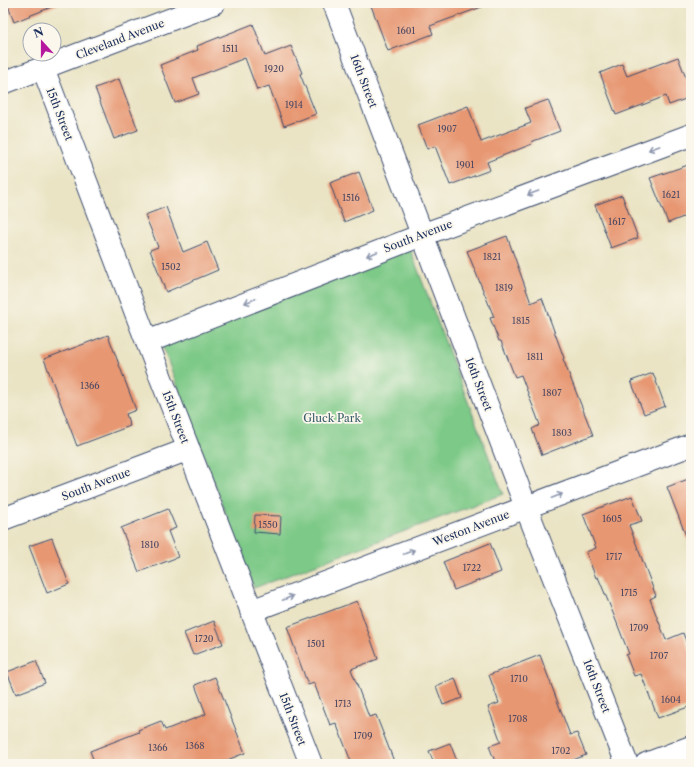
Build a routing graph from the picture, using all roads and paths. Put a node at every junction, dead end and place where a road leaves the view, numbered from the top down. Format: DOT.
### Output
graph roads {
  1 [pos="214,3"];
  2 [pos="334,3"];
  3 [pos="43,68"];
  4 [pos="3,83"];
  5 [pos="691,135"];
  6 [pos="422,235"];
  7 [pos="147,342"];
  8 [pos="691,444"];
  9 [pos="189,449"];
  10 [pos="526,507"];
  11 [pos="3,519"];
  12 [pos="251,611"];
  13 [pos="691,747"];
  14 [pos="311,764"];
  15 [pos="627,764"];
  16 [pos="646,764"];
  1 -- 3 [label="street, Cleveland Avenue"];
  2 -- 6 [label="street, 16th Street"];
  3 -- 4 [label="street, Cleveland Avenue"];
  3 -- 7 [label="street, 15th Street"];
  5 -- 6 [label="street, South Avenue, one-way"];
  6 -- 7 [label="street, South Avenue, one-way"];
  6 -- 10 [label="street, 16th Street"];
  7 -- 9 [label="street, 15th Street"];
  10 -- 8 [label="street, Weston Avenue, one-way"];
  9 -- 11 [label="street, South Avenue"];
  9 -- 12 [label="street, 15th Street"];
  12 -- 10 [label="street, Weston Avenue, one-way"];
  10 -- 15 [label="street, 16th Street"];
  12 -- 14 [label="street, 15th Street"];
  13 -- 16 [label="street"];
}
